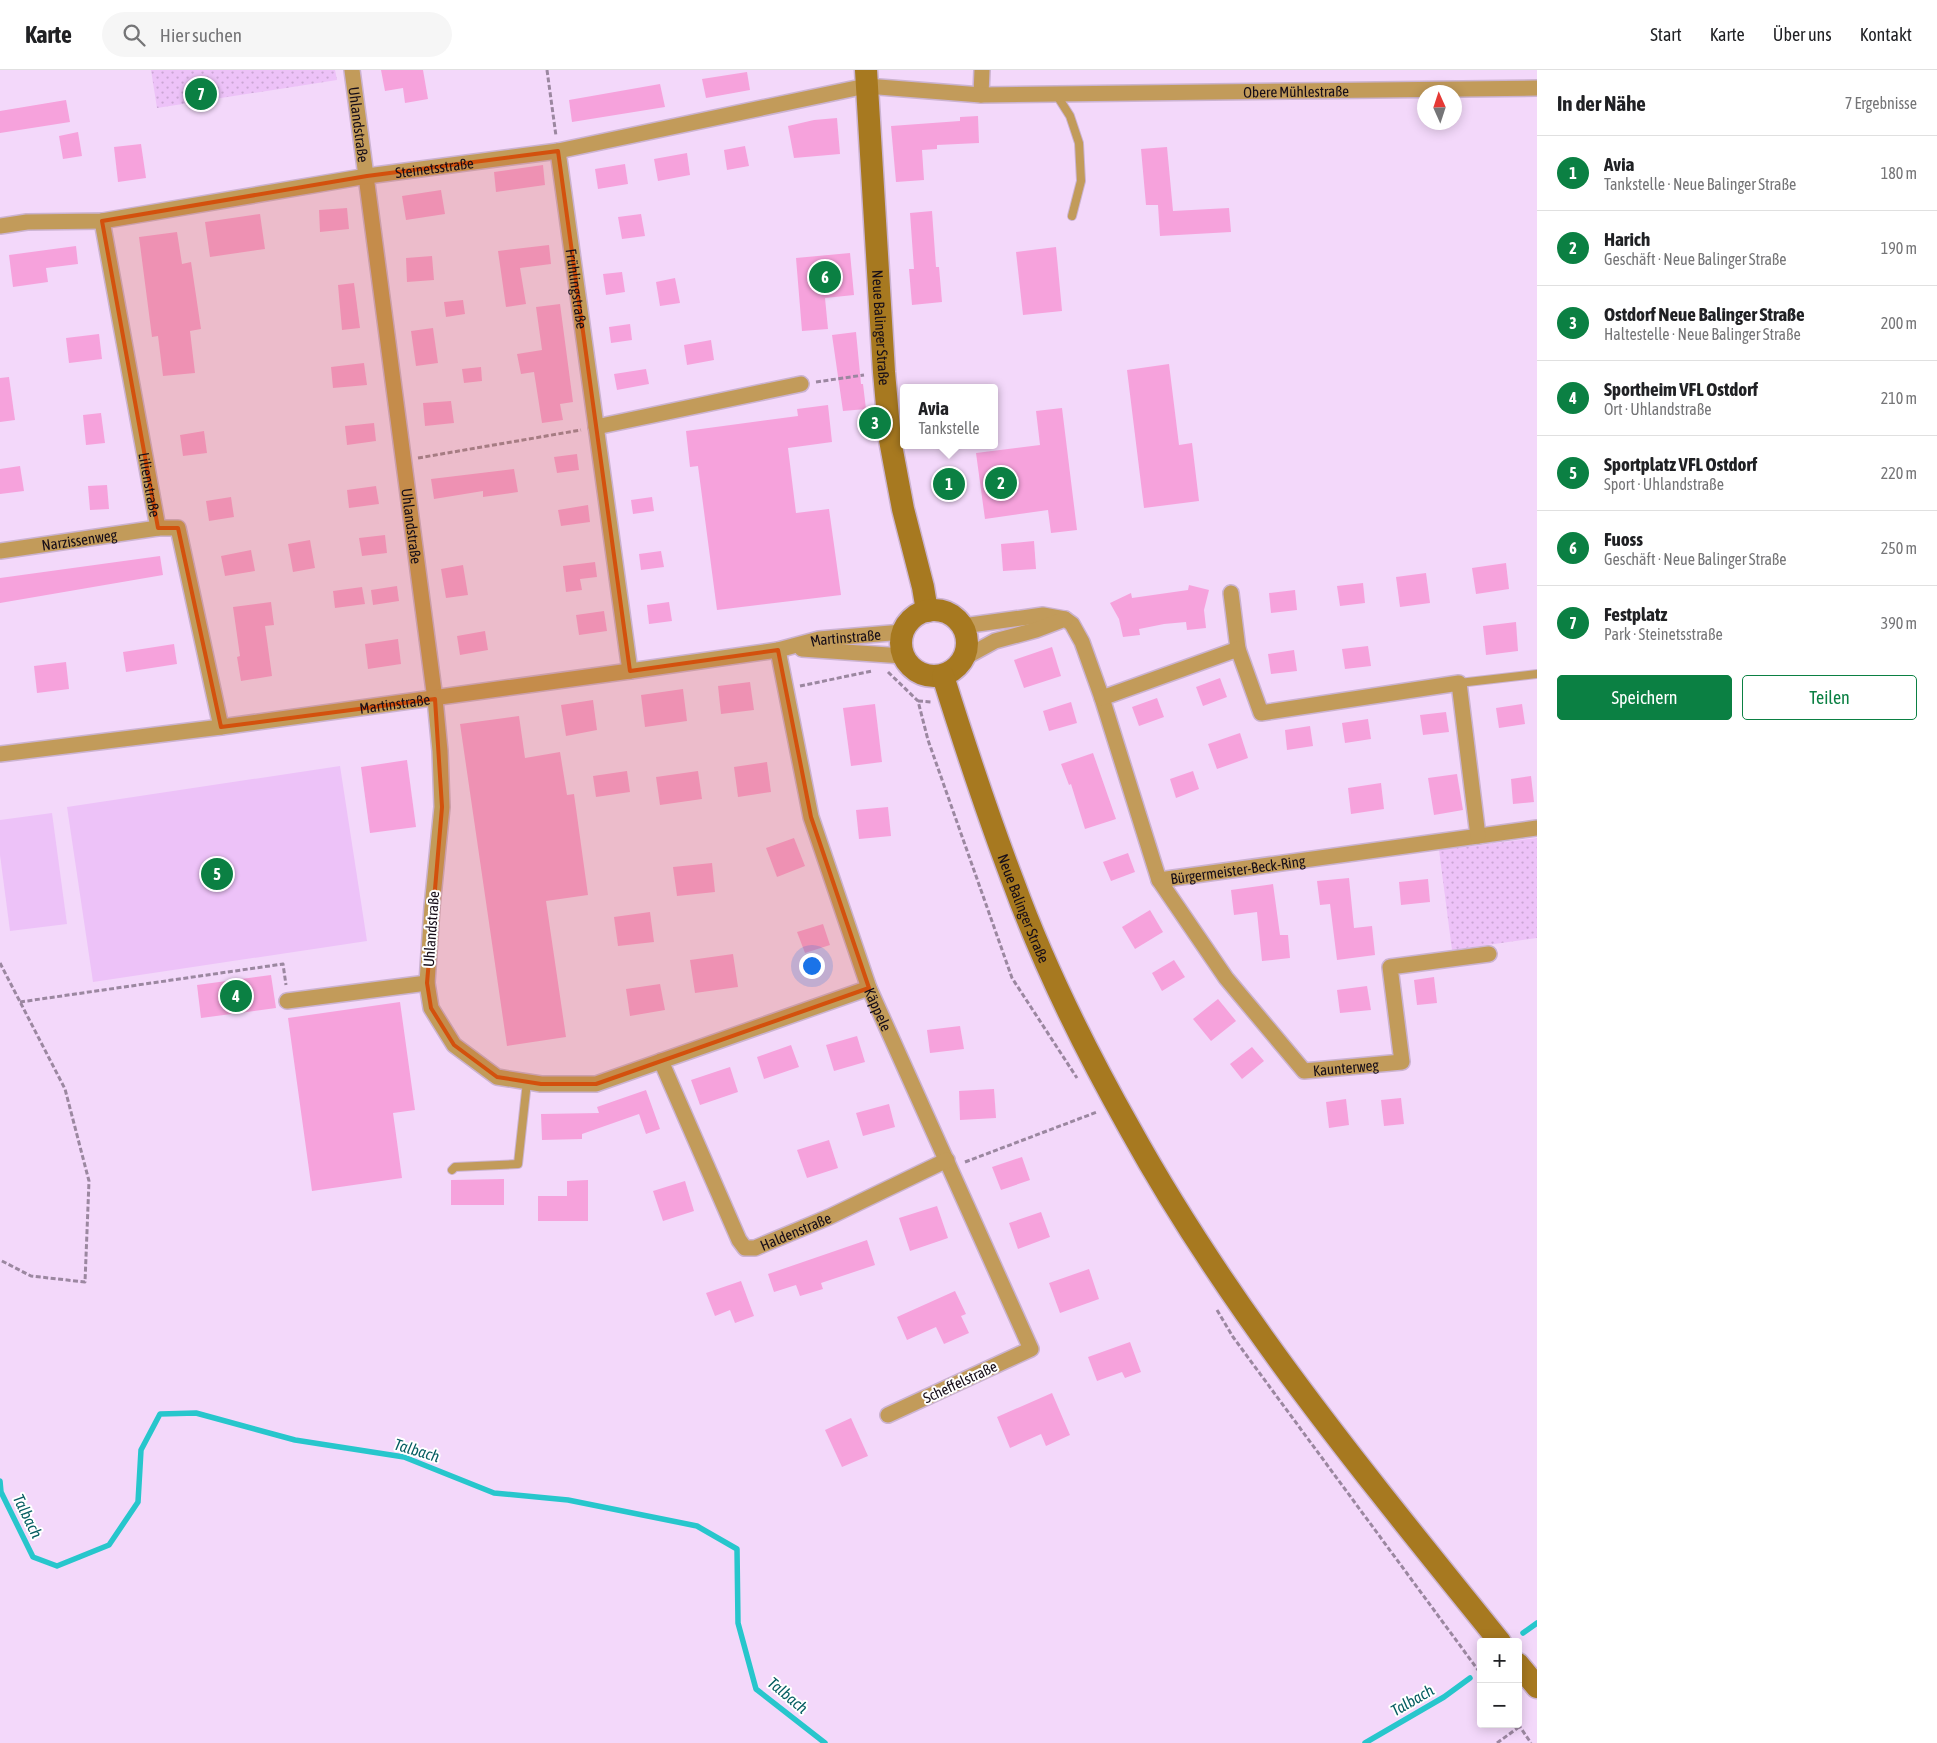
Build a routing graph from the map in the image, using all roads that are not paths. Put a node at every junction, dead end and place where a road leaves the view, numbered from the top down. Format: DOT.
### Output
graph roads {
  1 [pos="352,70"];
  2 [pos="982,70"];
  3 [pos="866,78"];
  4 [pos="1537,88"];
  5 [pos="1056,94"];
  6 [pos="981,95"];
  7 [pos="558,151"];
  8 [pos="367,176"];
  9 [pos="1072,216"];
  10 [pos="102,221"];
  11 [pos="0,226"];
  12 [pos="801,384"];
  13 [pos="596,428"];
  14 [pos="158,528"];
  15 [pos="0,551"];
  16 [pos="1232,593"];
  17 [pos="927,611"];
  18 [pos="1065,619"];
  19 [pos="963,626"];
  20 [pos="902,632"];
  21 [pos="783,649"];
  22 [pos="1238,649"];
  23 [pos="964,658"];
  24 [pos="894,662"];
  25 [pos="630,671"];
  26 [pos="1537,674"];
  27 [pos="943,676"];
  28 [pos="1459,683"];
  29 [pos="434,698"];
  30 [pos="1102,698"];
  31 [pos="221,727"];
  32 [pos="0,754"];
  33 [pos="1537,828"];
  34 [pos="1478,836"];
  35 [pos="1159,880"];
  36 [pos="1489,954"];
  37 [pos="427,983"];
  38 [pos="869,988"];
  39 [pos="287,1001"];
  40 [pos="661,1061"];
  41 [pos="527,1082"];
  42 [pos="949,1164"];
  43 [pos="452,1170"];
  44 [pos="1031,1349"];
  45 [pos="888,1415"];
  46 [pos="1497,1638"];
  47 [pos="1522,1669"];
  48 [pos="1537,1687"];
  1 -- 8 [label="street, Uhlandstraße"];
  2 -- 6 [label="street"];
  3 -- 6 [label="street, Obere Mühlestraße"];
  3 -- 7 [label="street, Steinetsstraße"];
  3 -- 17 [label="main road, Neue Balinger Straße"];
  4 -- 5 [label="street, Obere Mühlestraße"];
  5 -- 6 [label="street, Obere Mühlestraße"];
  5 -- 9 [label="lane"];
  7 -- 8 [label="street, Steinetsstraße"];
  7 -- 13 [label="street, Frühlingstraße"];
  8 -- 10 [label="street, Steinetsstraße"];
  8 -- 29 [label="street, Uhlandstraße"];
  10 -- 11 [label="street, Steinetsstraße"];
  10 -- 14 [label="street, Lilienstraße"];
  12 -- 13 [label="street"];
  13 -- 25 [label="street, Frühlingstraße"];
  14 -- 15 [label="street, Narzissenweg"];
  14 -- 31 [label="street, Lilienstraße"];
  16 -- 22 [label="street"];
  17 -- 19 [label="main road"];
  17 -- 20 [label="main road"];
  18 -- 19 [label="street"];
  18 -- 23 [label="street"];
  18 -- 30 [label="street, Bürgermeister-Beck-Ring"];
  19 -- 23 [label="main road"];
  20 -- 21 [label="street, Martinstraße"];
  20 -- 24 [label="main road"];
  21 -- 24 [label="street, Martinstraße"];
  21 -- 25 [label="street, Martinstraße"];
  21 -- 38 [label="street, Käppele"];
  22 -- 28 [label="street"];
  22 -- 30 [label="street"];
  23 -- 27 [label="main road"];
  24 -- 27 [label="main road"];
  25 -- 29 [label="street, Martinstraße"];
  26 -- 28 [label="lane"];
  27 -- 46 [label="main road, Neue Balinger Straße"];
  28 -- 34 [label="street"];
  29 -- 31 [label="street, Martinstraße"];
  29 -- 37 [label="street, Uhlandstraße"];
  30 -- 35 [label="street, Bürgermeister-Beck-Ring"];
  31 -- 32 [label="street, Martinstraße"];
  33 -- 34 [label="street, Bürgermeister-Beck-Ring"];
  34 -- 35 [label="street, Bürgermeister-Beck-Ring"];
  35 -- 36 [label="street, Kaunterweg"];
  37 -- 39 [label="street, Uhlandstraße"];
  37 -- 41 [label="street, Uhlandstraße"];
  38 -- 40 [label="street, Uhlandstraße"];
  38 -- 42 [label="street, Käppele"];
  40 -- 41 [label="street, Uhlandstraße"];
  40 -- 42 [label="street, Haldenstraße"];
  41 -- 43 [label="lane"];
  42 -- 44 [label="street, Käppele"];
  44 -- 45 [label="street, Scheffelstraße"];
  47 -- 48 [label="main road"];
}
